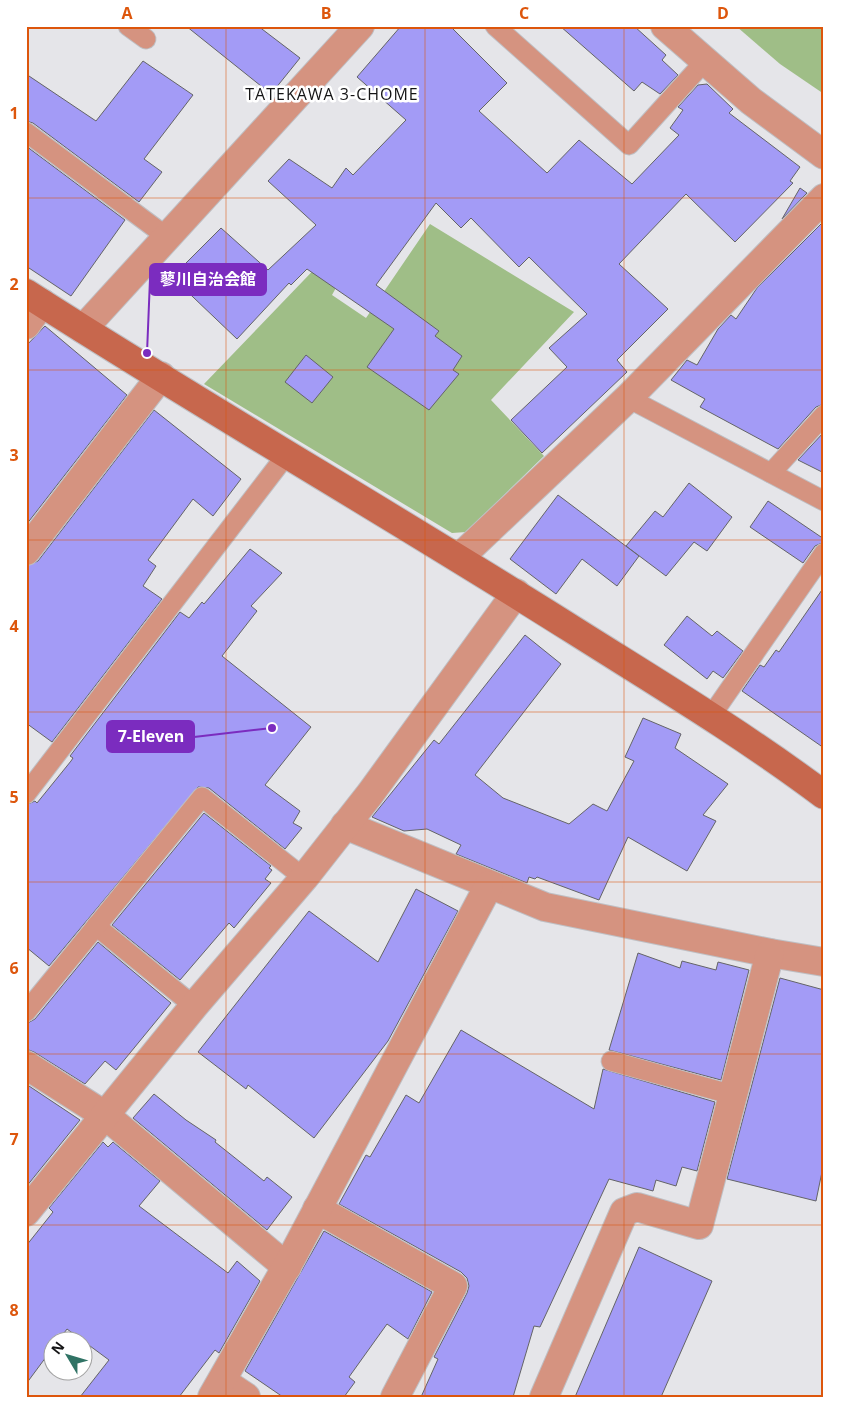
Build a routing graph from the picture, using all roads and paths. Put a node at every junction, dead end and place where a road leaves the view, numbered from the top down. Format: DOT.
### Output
graph roads {
  1 [pos="128,26"];
  2 [pos="360,26"];
  3 [pos="495,26"];
  4 [pos="665,26"];
  5 [pos="146,39"];
  6 [pos="705,61"];
  7 [pos="26,132"];
  8 [pos="824,155"];
  9 [pos="824,198"];
  10 [pos="167,237"];
  11 [pos="34,298"];
  12 [pos="26,325"];
  13 [pos="83,329"];
  14 [pos="160,376"];
  15 [pos="628,398"];
  16 [pos="824,415"];
  17 [pos="287,454"];
  18 [pos="771,473"];
  19 [pos="824,501"];
  20 [pos="26,551"];
  21 [pos="824,552"];
  22 [pos="459,558"];
  23 [pos="516,594"];
  24 [pos="711,716"];
  25 [pos="26,794"];
  26 [pos="824,795"];
  27 [pos="345,825"];
  28 [pos="304,878"];
  29 [pos="488,885"];
  30 [pos="96,926"];
  31 [pos="770,953"];
  32 [pos="824,962"];
  33 [pos="194,1006"];
  34 [pos="26,1012"];
  35 [pos="611,1061"];
  36 [pos="26,1065"];
  37 [pos="733,1095"];
  38 [pos="106,1116"];
  39 [pos="317,1209"];
  40 [pos="26,1212"];
  41 [pos="287,1267"];
  42 [pos="217,1389"];
  43 [pos="246,1397"];
  44 [pos="395,1397"];
  45 [pos="544,1397"];
  1 -- 5 [label="lane"];
  2 -- 10 [label="street"];
  3 -- 6 [label="lane"];
  4 -- 6 [label="street"];
  6 -- 8 [label="street"];
  7 -- 10 [label="lane"];
  9 -- 15 [label="street"];
  10 -- 13 [label="street"];
  11 -- 12 [label="street"];
  11 -- 13 [label="street"];
  13 -- 14 [label="street"];
  14 -- 17 [label="street"];
  14 -- 20 [label="street"];
  15 -- 18 [label="lane"];
  15 -- 22 [label="street"];
  16 -- 18 [label="lane"];
  17 -- 22 [label="street"];
  17 -- 25 [label="lane"];
  18 -- 19 [label="lane"];
  21 -- 24 [label="lane"];
  22 -- 23 [label="street"];
  23 -- 24 [label="street"];
  23 -- 27 [label="street"];
  24 -- 26 [label="street"];
  27 -- 28 [label="street"];
  27 -- 29 [label="street"];
  28 -- 30 [label="lane"];
  28 -- 33 [label="street"];
  29 -- 31 [label="street"];
  29 -- 39 [label="street"];
  30 -- 33 [label="lane"];
  30 -- 34 [label="lane"];
  31 -- 32 [label="street"];
  31 -- 37 [label="street"];
  33 -- 38 [label="street"];
  35 -- 37 [label="lane"];
  36 -- 38 [label="street"];
  37 -- 45 [label="street"];
  38 -- 40 [label="street"];
  38 -- 41 [label="street"];
  39 -- 41 [label="street"];
  39 -- 44 [label="street"];
  41 -- 42 [label="street"];
  42 -- 43 [label="street"];
}
